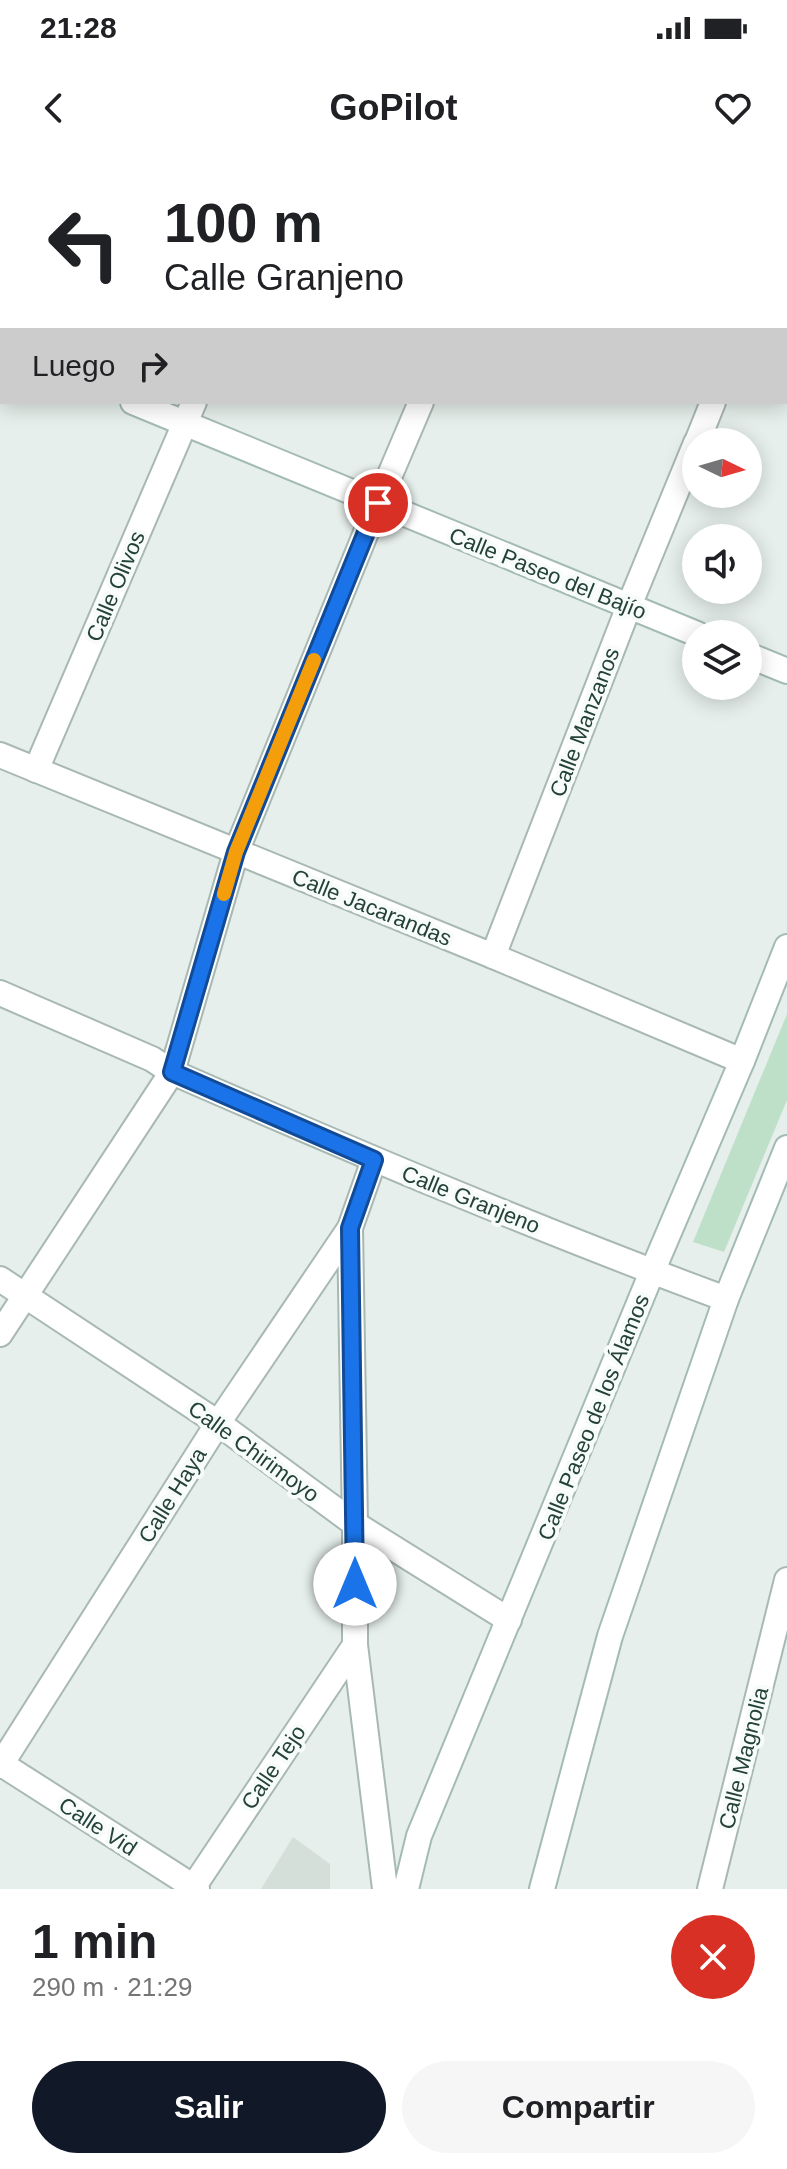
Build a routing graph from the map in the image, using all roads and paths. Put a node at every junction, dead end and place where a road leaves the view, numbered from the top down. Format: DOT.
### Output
graph roads {
  1 [pos="143,404"];
  2 [pos="420,404"];
  3 [pos="712,404"];
  4 [pos="190,413"];
  5 [pos="702,428"];
  6 [pos="682,477"];
  7 [pos="378,503"];
  8 [pos="629,606"];
  9 [pos="682,628"];
  10 [pos="762,661"];
  11 [pos="787,671"];
  12 [pos="0,755"];
  13 [pos="36,770"];
  14 [pos="236,852"];
  15 [pos="787,947"];
  16 [pos="493,956"];
  17 [pos="0,993"];
  18 [pos="742,1061"];
  19 [pos="172,1072"];
  20 [pos="787,1148"];
  21 [pos="374,1160"];
  22 [pos="350,1228"];
  23 [pos="652,1272"];
  24 [pos="0,1279"];
  25 [pos="25,1295"];
  26 [pos="726,1299"];
  27 [pos="0,1334"];
  28 [pos="218,1423"];
  29 [pos="355,1524"];
  30 [pos="787,1580"];
  31 [pos="509,1620"];
  32 [pos="355,1645"];
  33 [pos="1,1764"];
  34 [pos="194,1888"];
  35 [pos="385,1889"];
  36 [pos="406,1889"];
  37 [pos="542,1889"];
  38 [pos="710,1889"];
  1 -- 4 [label="street, Calle Paseo del Bajío"];
  2 -- 7 [label="street"];
  3 -- 5 [label="street, Calle Manzanos"];
  4 -- 7 [label="street, Calle Paseo del Bajío"];
  4 -- 13 [label="street, Calle Olivos"];
  6 -- 8 [label="street, Calle Manzanos"];
  7 -- 8 [label="street, Calle Paseo del Bajío"];
  7 -- 14 [label="street"];
  8 -- 9 [label="street, Calle Paseo del Bajío"];
  8 -- 16 [label="street, Calle Manzanos"];
  10 -- 11 [label="street"];
  12 -- 13 [label="street, Calle Jacarandas"];
  13 -- 14 [label="street, Calle Jacarandas"];
  14 -- 16 [label="street, Calle Jacarandas"];
  14 -- 19 [label="street"];
  15 -- 18 [label="street, Calle Paseo de los Álamos"];
  16 -- 18 [label="street, Calle Jacarandas"];
  17 -- 19 [label="street, Calle Granjeno"];
  18 -- 23 [label="street, Calle Paseo de los Álamos"];
  19 -- 21 [label="street, Calle Granjeno"];
  19 -- 25 [label="street"];
  20 -- 26 [label="street"];
  21 -- 22 [label="street"];
  21 -- 23 [label="street, Calle Granjeno"];
  22 -- 28 [label="street, Calle Haya"];
  22 -- 29 [label="street"];
  23 -- 26 [label="street, Calle Granjeno"];
  23 -- 31 [label="street, Calle Paseo de los Álamos"];
  24 -- 25 [label="street, Calle Chirimoyo"];
  25 -- 27 [label="street"];
  25 -- 28 [label="street, Calle Chirimoyo"];
  26 -- 37 [label="street"];
  28 -- 29 [label="street, Calle Chirimoyo"];
  28 -- 33 [label="street, Calle Haya"];
  29 -- 31 [label="street, Calle Chirimoyo"];
  29 -- 32 [label="street"];
  30 -- 38 [label="street, Calle Magnolia"];
  31 -- 36 [label="street, Calle Paseo de los Álamos"];
  32 -- 34 [label="street, Calle Tejo"];
  32 -- 35 [label="street"];
  33 -- 34 [label="street, Calle Vid"];
}
